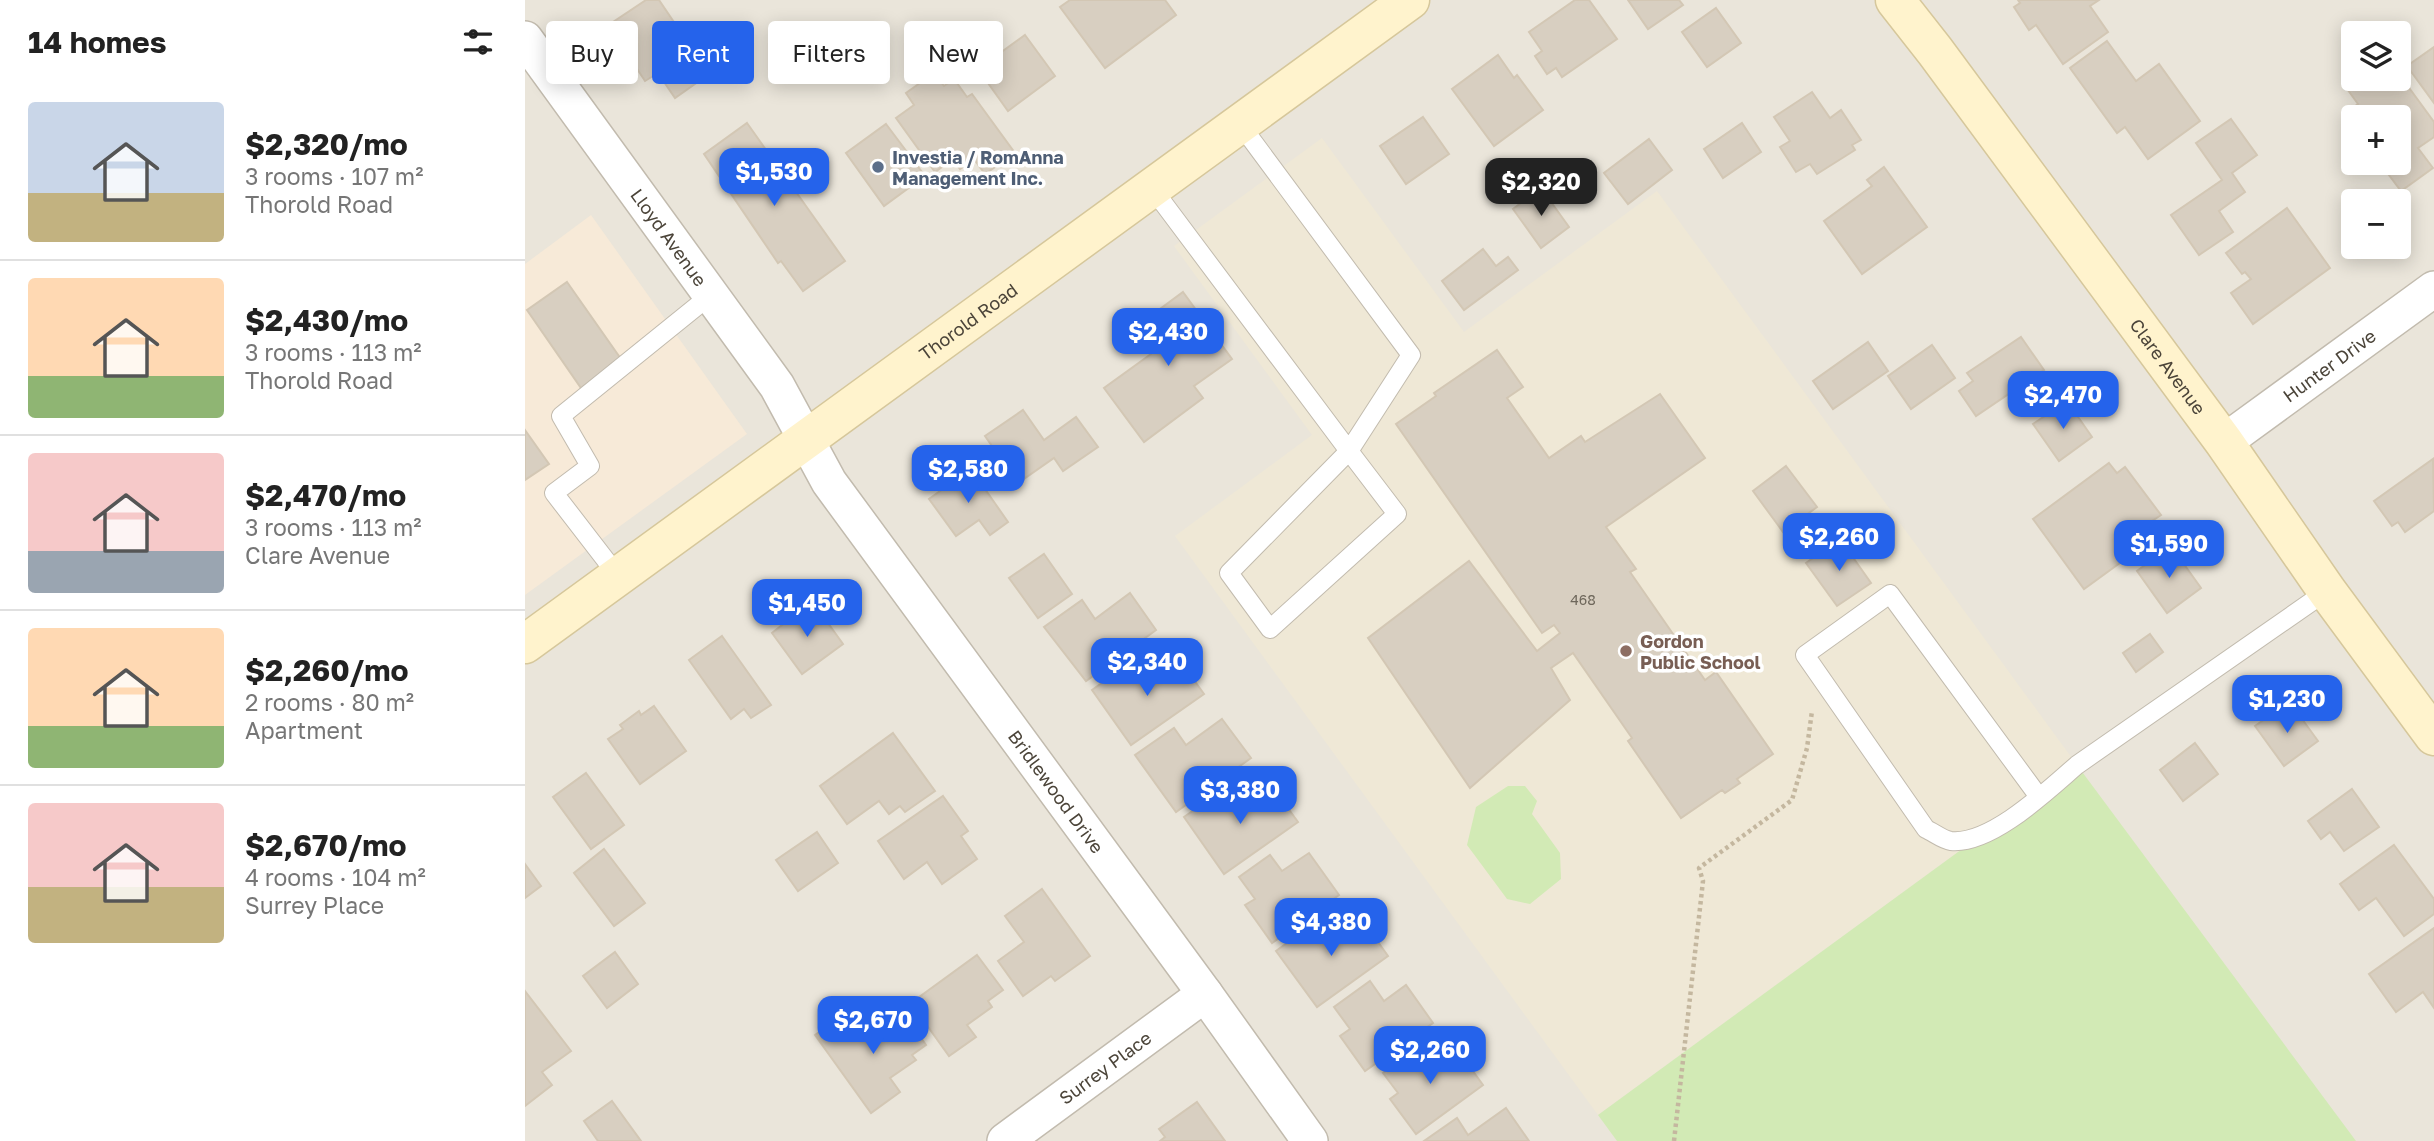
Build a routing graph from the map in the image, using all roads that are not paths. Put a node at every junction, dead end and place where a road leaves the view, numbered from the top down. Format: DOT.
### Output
graph roads {
  1 [pos="1410,0"];
  2 [pos="1895,0"];
  3 [pos="525,39"];
  4 [pos="1240,124"];
  5 [pos="1152,188"];
  6 [pos="2434,289"];
  7 [pos="712,293"];
  8 [pos="806,440"];
  9 [pos="2224,442"];
  10 [pos="1349,451"];
  11 [pos="618,576"];
  12 [pos="2327,591"];
  13 [pos="525,644"];
  14 [pos="2434,736"];
  15 [pos="2039,797"];
  16 [pos="1205,994"];
  17 [pos="1005,1141"];
  18 [pos="1310,1141"];
  1 -- 4 [label="street, Thorold Road"];
  2 -- 9 [label="street, Clare Avenue"];
  3 -- 7 [label="street, Lloyd Avenue"];
  4 -- 5 [label="street, Thorold Road"];
  4 -- 10 [label="lane"];
  5 -- 8 [label="street, Thorold Road"];
  5 -- 10 [label="lane"];
  6 -- 9 [label="street, Hunter Drive"];
  7 -- 8 [label="street, Lloyd Avenue"];
  7 -- 11 [label="lane"];
  8 -- 11 [label="street, Thorold Road"];
  8 -- 16 [label="street, Bridlewood Drive"];
  9 -- 12 [label="street, Clare Avenue"];
  10 -- 10 [label="lane"];
  11 -- 13 [label="street, Thorold Road"];
  12 -- 14 [label="street, Clare Avenue"];
  12 -- 15 [label="lane"];
  15 -- 15 [label="lane"];
  16 -- 17 [label="street, Surrey Place"];
  16 -- 18 [label="street, Bridlewood Drive"];
}
